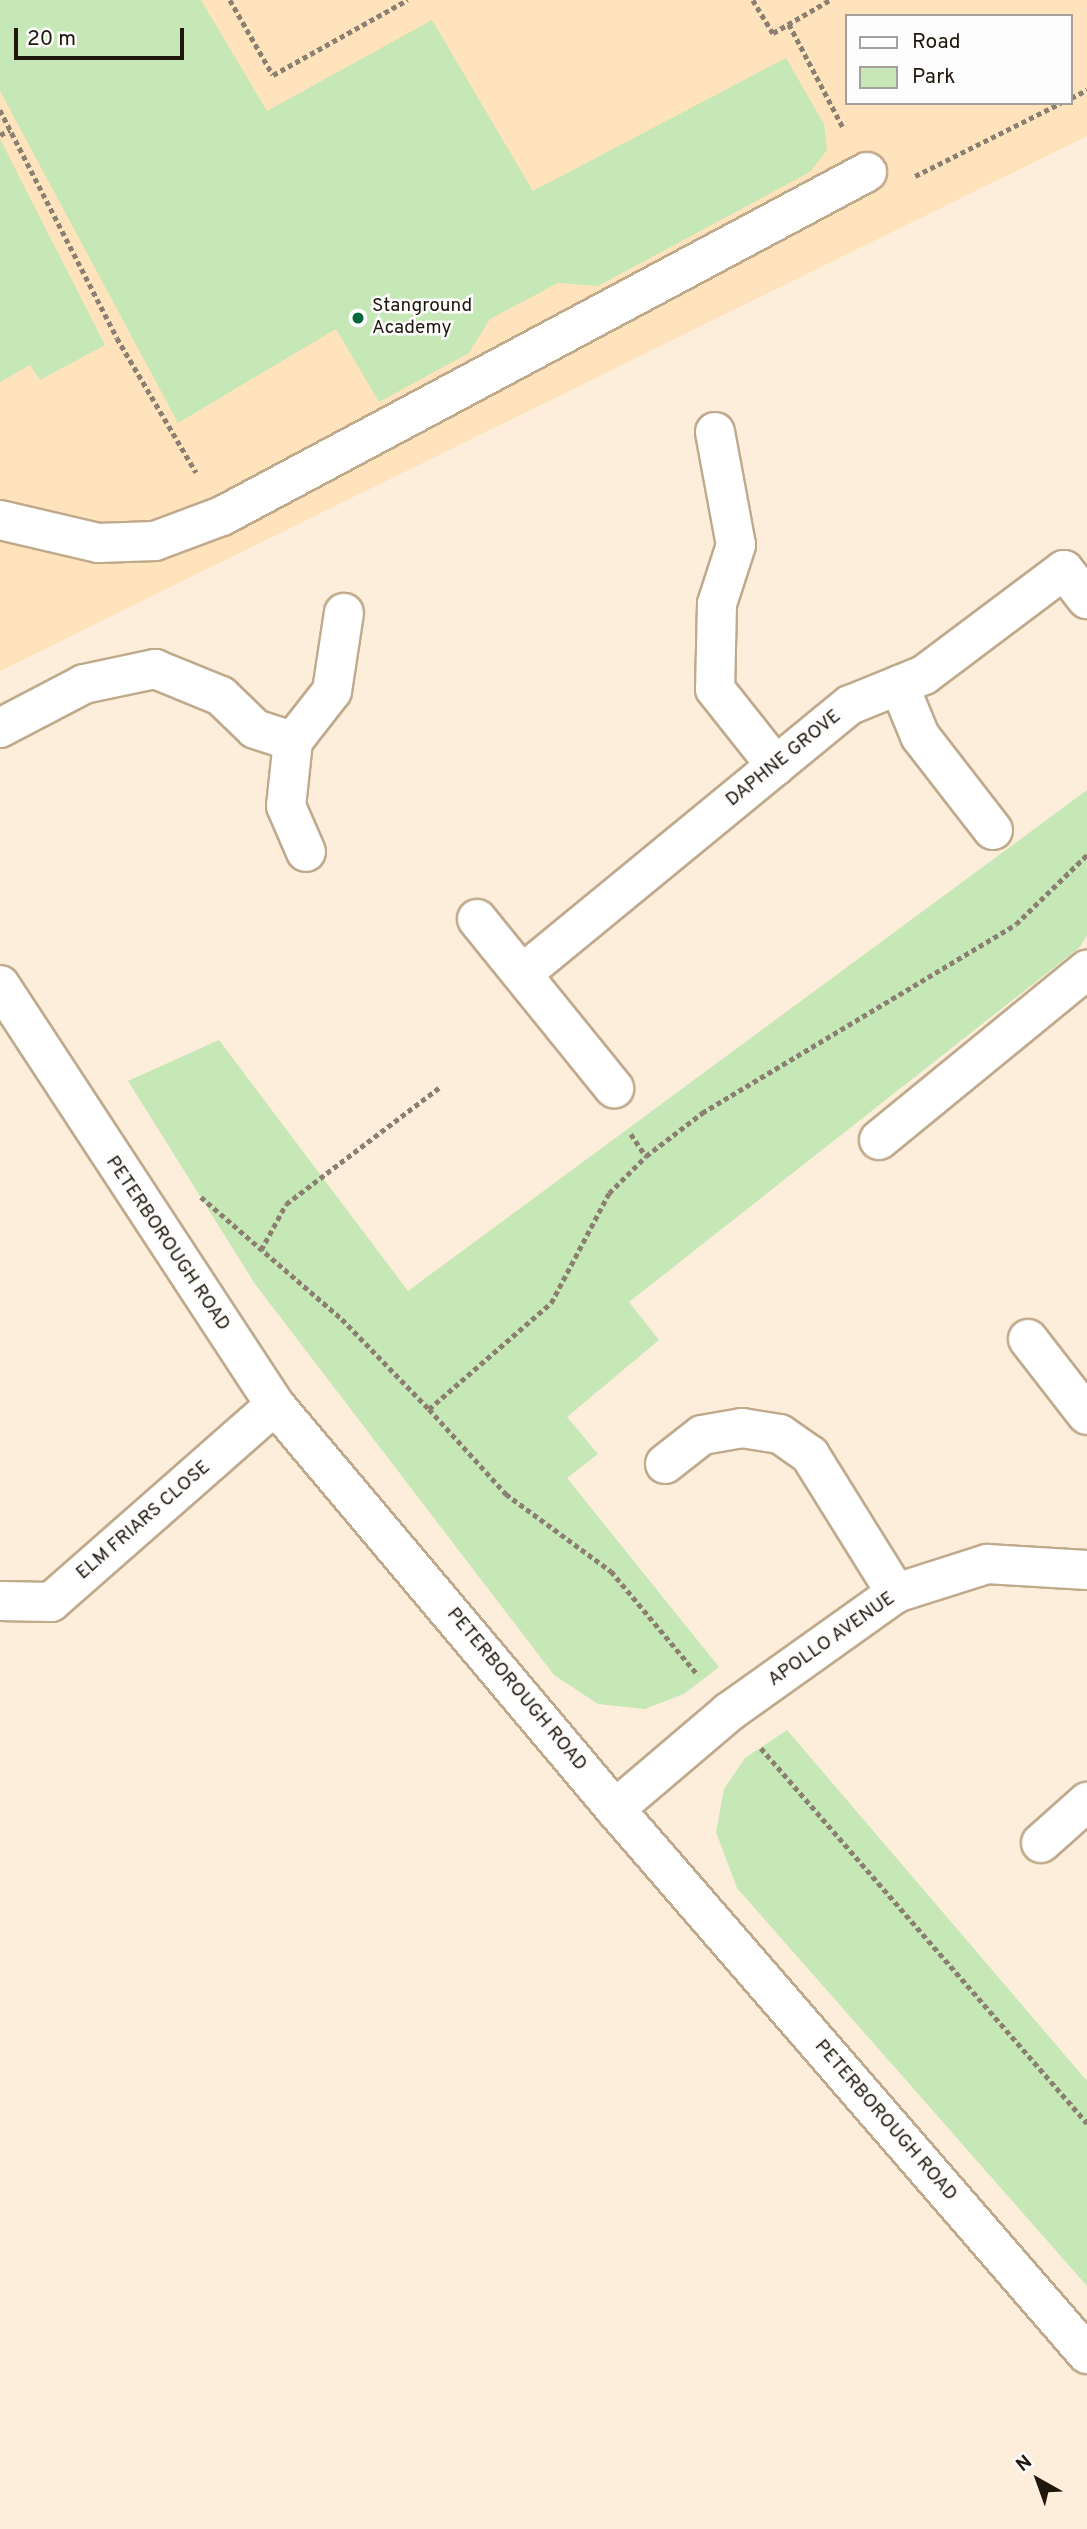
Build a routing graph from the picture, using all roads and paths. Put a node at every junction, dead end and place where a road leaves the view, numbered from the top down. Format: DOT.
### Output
graph roads {
  1 [pos="230,0"];
  2 [pos="407,0"];
  3 [pos="753,0"];
  4 [pos="830,0"];
  5 [pos="789,24"];
  6 [pos="1057,105"];
  7 [pos="0,110"];
  8 [pos="10,130"];
  9 [pos="0,135"];
  10 [pos="867,172"];
  11 [pos="715,432"];
  12 [pos="222,516"];
  13 [pos="0,520"];
  14 [pos="1075,561"];
  15 [pos="1087,600"];
  16 [pos="344,613"];
  17 [pos="899,685"];
  18 [pos="0,728"];
  19 [pos="293,741"];
  20 [pos="776,766"];
  21 [pos="993,830"];
  22 [pos="306,852"];
  23 [pos="1087,855"];
  24 [pos="477,919"];
  25 [pos="1087,970"];
  26 [pos="522,974"];
  27 [pos="0,985"];
  28 [pos="439,1088"];
  29 [pos="614,1088"];
  30 [pos="879,1140"];
  31 [pos="190,1187"];
  32 [pos="261,1250"];
  33 [pos="1028,1339"];
  34 [pos="275,1405"];
  35 [pos="429,1409"];
  36 [pos="1087,1415"];
  37 [pos="665,1464"];
  38 [pos="1087,1570"];
  39 [pos="896,1593"];
  40 [pos="0,1601"];
  41 [pos="729,1712"];
  42 [pos="1087,1802"];
  43 [pos="615,1809"];
  44 [pos="1041,1843"];
  45 [pos="1087,2123"];
  46 [pos="1087,2354"];
  1 -- 2 [label="path"];
  3 -- 5 [label="path"];
  4 -- 5 [label="path"];
  5 -- 10 [label="path"];
  6 -- 10 [label="path"];
  7 -- 8 [label="path"];
  8 -- 9 [label="path"];
  8 -- 12 [label="path"];
  10 -- 12 [label="street"];
  11 -- 20 [label="street"];
  12 -- 13 [label="street"];
  14 -- 15 [label="street, DAPHNE GROVE"];
  14 -- 17 [label="street, DAPHNE GROVE"];
  16 -- 19 [label="street"];
  17 -- 20 [label="street, DAPHNE GROVE"];
  17 -- 21 [label="street"];
  18 -- 19 [label="street"];
  19 -- 22 [label="street"];
  20 -- 26 [label="street, DAPHNE GROVE"];
  23 -- 35 [label="path"];
  24 -- 26 [label="street"];
  25 -- 30 [label="street"];
  26 -- 29 [label="street"];
  27 -- 34 [label="street, PETERBOROUGH ROAD"];
  28 -- 32 [label="path"];
  31 -- 32 [label="path"];
  32 -- 35 [label="path"];
  33 -- 36 [label="street"];
  34 -- 40 [label="street, ELM FRIARS CLOSE"];
  34 -- 43 [label="street, PETERBOROUGH ROAD"];
  35 -- 41 [label="path"];
  37 -- 39 [label="street"];
  38 -- 39 [label="street, APOLLO AVENUE"];
  39 -- 41 [label="street, APOLLO AVENUE"];
  41 -- 43 [label="street, APOLLO AVENUE"];
  41 -- 45 [label="path"];
  42 -- 44 [label="street"];
  43 -- 46 [label="street, PETERBOROUGH ROAD"];
}
